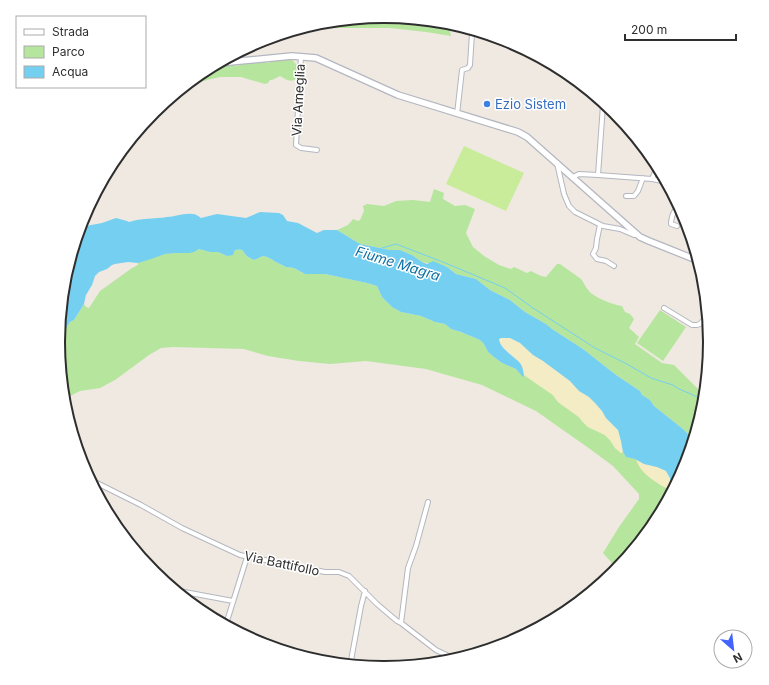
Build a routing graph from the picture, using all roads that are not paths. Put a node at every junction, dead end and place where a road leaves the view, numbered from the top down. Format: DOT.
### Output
graph roads {
  1 [pos="472,35"];
  2 [pos="301,56"];
  3 [pos="233,61"];
  4 [pos="603,110"];
  5 [pos="457,114"];
  6 [pos="317,150"];
  7 [pos="557,163"];
  8 [pos="655,173"];
  9 [pos="598,175"];
  10 [pos="573,177"];
  11 [pos="643,178"];
  12 [pos="652,179"];
  13 [pos="659,180"];
  14 [pos="626,196"];
  15 [pos="675,210"];
  16 [pos="600,225"];
  17 [pos="677,226"];
  18 [pos="637,234"];
  19 [pos="693,258"];
  20 [pos="614,266"];
  21 [pos="664,308"];
  22 [pos="703,320"];
  23 [pos="98,483"];
  24 [pos="428,502"];
  25 [pos="246,557"];
  26 [pos="365,591"];
  27 [pos="185,592"];
  28 [pos="234,601"];
  29 [pos="227,620"];
  30 [pos="401,623"];
  31 [pos="448,656"];
  32 [pos="351,660"];
  1 -- 5 [label="street"];
  2 -- 3 [label="main road"];
  2 -- 5 [label="main road"];
  2 -- 6 [label="street, Via Ameglia"];
  4 -- 9 [label="street"];
  5 -- 7 [label="main road"];
  7 -- 10 [label="main road"];
  7 -- 16 [label="street"];
  8 -- 12 [label="street"];
  9 -- 10 [label="street"];
  9 -- 11 [label="street"];
  10 -- 18 [label="main road"];
  11 -- 12 [label="street"];
  11 -- 14 [label="street"];
  12 -- 13 [label="street"];
  15 -- 17 [label="street"];
  16 -- 18 [label="street"];
  16 -- 20 [label="street"];
  18 -- 19 [label="main road"];
  21 -- 22 [label="street"];
  23 -- 25 [label="street, Via Battifollo"];
  24 -- 30 [label="street"];
  25 -- 26 [label="street, Via Battifollo"];
  25 -- 28 [label="street"];
  26 -- 30 [label="street, Via Battifollo"];
  26 -- 32 [label="street"];
  27 -- 28 [label="street"];
  28 -- 29 [label="street"];
  30 -- 31 [label="street, Via Battifollo"];
}
